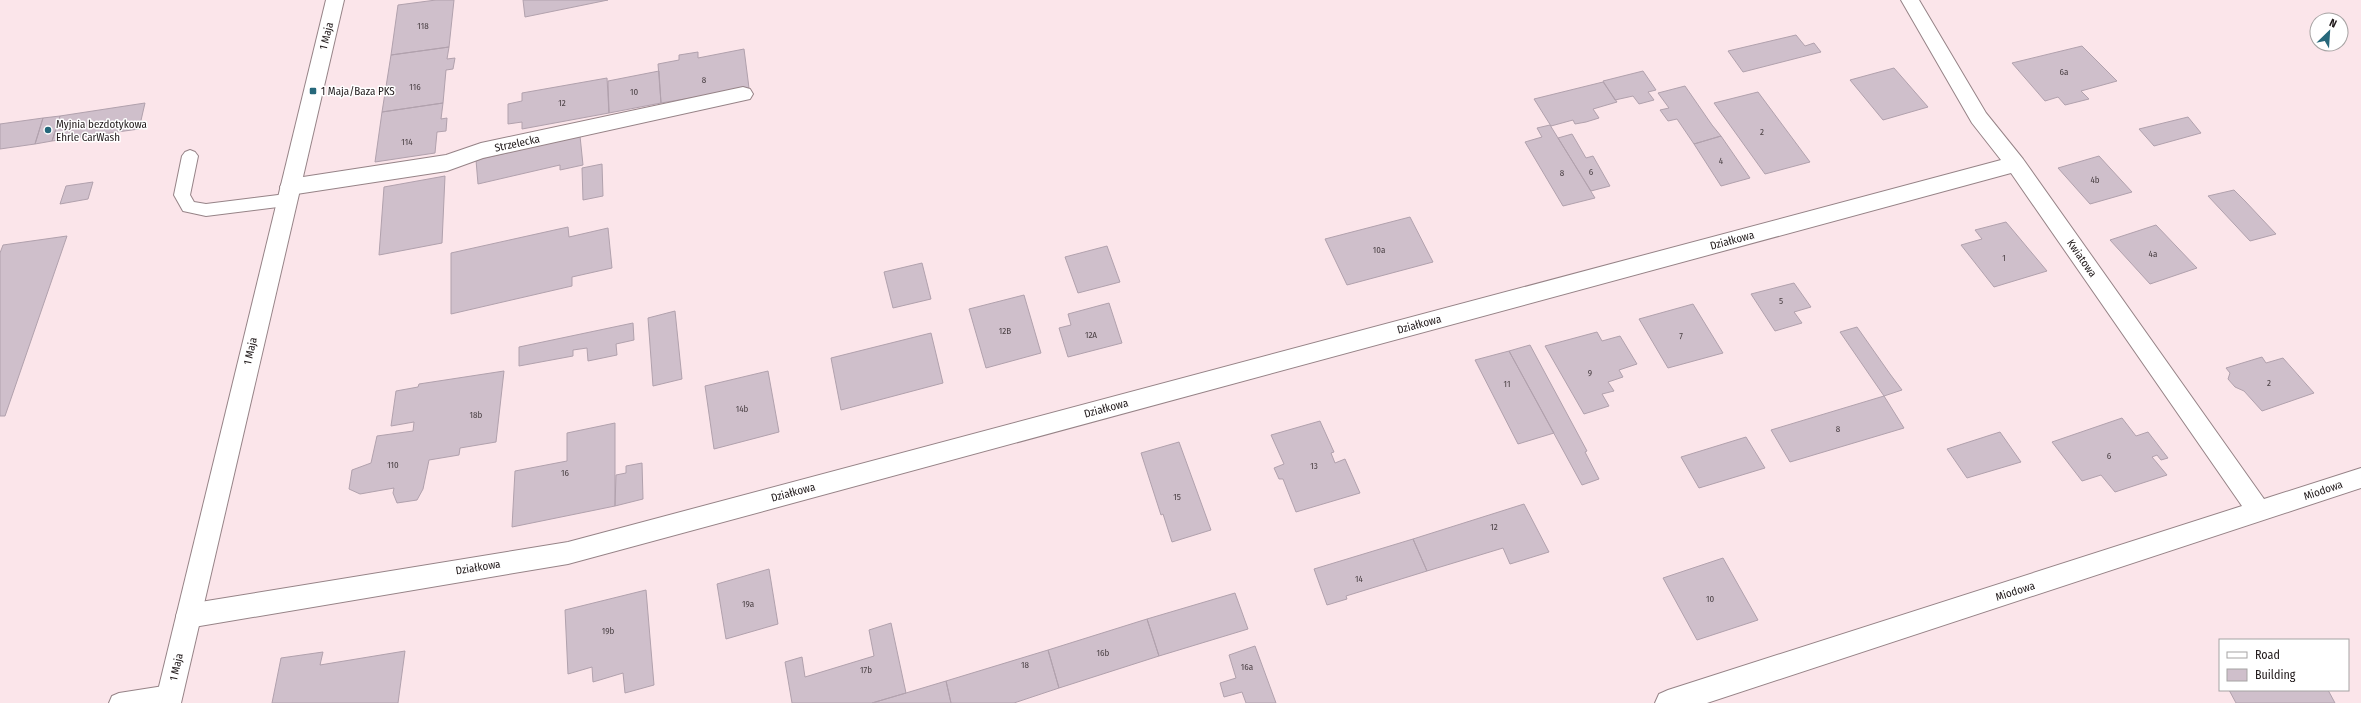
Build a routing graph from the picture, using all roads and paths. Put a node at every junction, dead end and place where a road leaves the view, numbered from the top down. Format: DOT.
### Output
graph roads {
  1 [pos="335,0"];
  2 [pos="1910,0"];
  3 [pos="743,94"];
  4 [pos="190,156"];
  5 [pos="2016,164"];
  6 [pos="288,194"];
  7 [pos="2361,478"];
  8 [pos="2260,512"];
  9 [pos="188,616"];
  10 [pos="169,699"];
  11 [pos="119,703"];
  12 [pos="1668,703"];
  1 -- 6 [label="street, 1 Maja"];
  2 -- 5 [label="street, Kwiatowa"];
  3 -- 6 [label="street, Strzelecka"];
  4 -- 6 [label="lane"];
  5 -- 8 [label="street, Kwiatowa"];
  5 -- 9 [label="street, Działkowa"];
  6 -- 9 [label="street, 1 Maja"];
  7 -- 8 [label="street, Miodowa"];
  8 -- 12 [label="street, Miodowa"];
  9 -- 10 [label="street, 1 Maja"];
  10 -- 11 [label="lane"];
}
